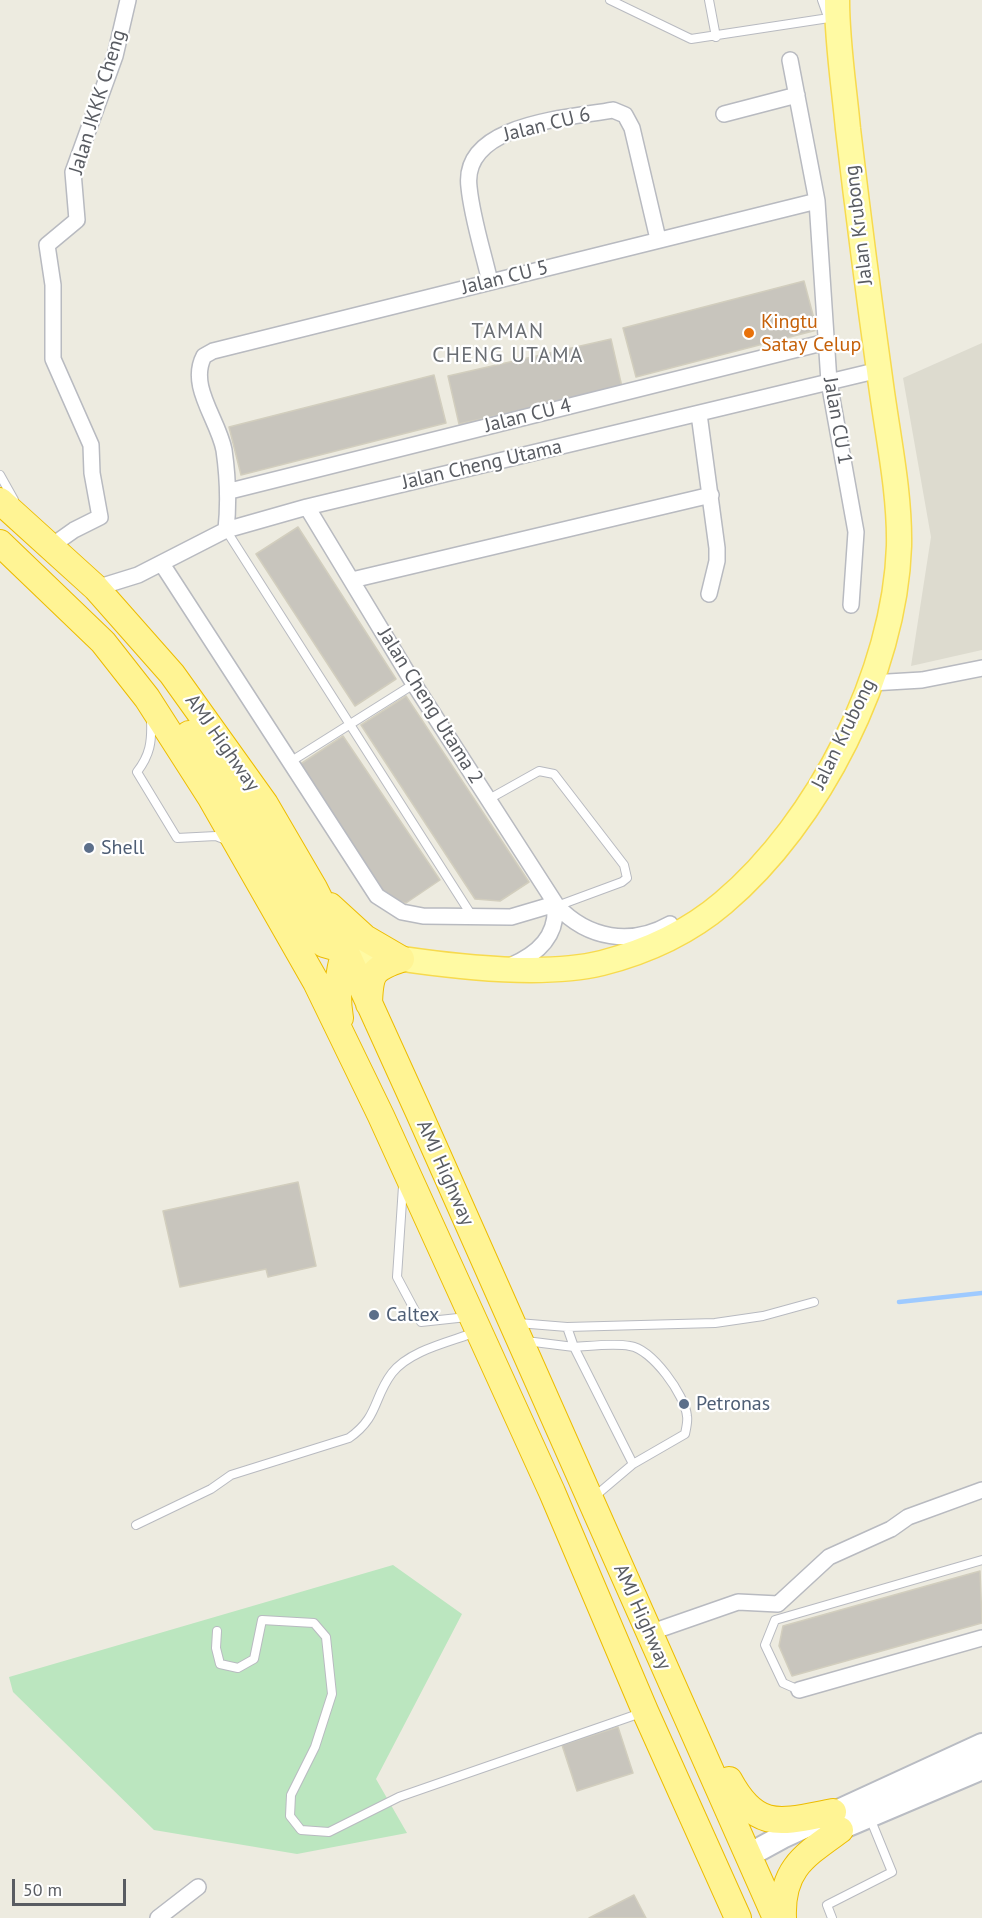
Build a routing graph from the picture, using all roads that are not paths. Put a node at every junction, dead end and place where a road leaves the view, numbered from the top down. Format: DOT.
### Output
graph roads {
  1 [pos="128,0"];
  2 [pos="610,0"];
  3 [pos="709,0"];
  4 [pos="822,0"];
  5 [pos="833,9"];
  6 [pos="716,37"];
  7 [pos="790,60"];
  8 [pos="797,95"];
  9 [pos="724,114"];
  10 [pos="817,201"];
  11 [pos="658,239"];
  12 [pos="490,282"];
  13 [pos="826,342"];
  14 [pos="879,370"];
  15 [pos="829,382"];
  16 [pos="699,414"];
  17 [pos="0,475"];
  18 [pos="230,491"];
  19 [pos="711,495"];
  20 [pos="0,501"];
  21 [pos="307,507"];
  22 [pos="29,528"];
  23 [pos="226,530"];
  24 [pos="0,543"];
  25 [pos="50,547"];
  26 [pos="162,564"];
  27 [pos="352,580"];
  28 [pos="96,588"];
  29 [pos="709,594"];
  30 [pos="851,605"];
  31 [pos="103,642"];
  32 [pos="982,668"];
  33 [pos="871,683"];
  34 [pos="414,684"];
  35 [pos="147,698"];
  36 [pos="350,724"];
  37 [pos="290,762"];
  38 [pos="489,799"];
  39 [pos="239,846"];
  40 [pos="294,854"];
  41 [pos="722,903"];
  42 [pos="556,905"];
  43 [pos="473,918"];
  44 [pos="345,950"];
  45 [pos="401,959"];
  46 [pos="506,968"];
  47 [pos="369,1004"];
  48 [pos="343,1036"];
  49 [pos="404,1166"];
  50 [pos="814,1302"];
  51 [pos="475,1324"];
  52 [pos="567,1327"];
  53 [pos="514,1331"];
  54 [pos="574,1347"];
  55 [pos="633,1464"];
  56 [pos="982,1490"];
  57 [pos="590,1500"];
  58 [pos="136,1525"];
  59 [pos="982,1560"];
  60 [pos="218,1631"];
  61 [pos="649,1633"];
  62 [pos="982,1638"];
  63 [pos="799,1690"];
  64 [pos="645,1711"];
  65 [pos="687,1718"];
  66 [pos="982,1745"];
  67 [pos="665,1754"];
  68 [pos="982,1768"];
  69 [pos="869,1817"];
  70 [pos="836,1821"];
  71 [pos="749,1855"];
  72 [pos="198,1887"];
  73 [pos="158,1918"];
  74 [pos="738,1918"];
  75 [pos="749,1918"];
  76 [pos="776,1918"];
  77 [pos="783,1918"];
  78 [pos="832,1918"];
  1 -- 25 [label="street, Jalan JKKK Cheng"];
  2 -- 6 [label="lane"];
  3 -- 6 [label="lane"];
  4 -- 5 [label="lane"];
  5 -- 6 [label="lane"];
  5 -- 14 [label="main road, Jalan Krubong"];
  7 -- 8 [label="street, Jalan CU 1"];
  8 -- 9 [label="street"];
  8 -- 10 [label="street, Jalan CU 1"];
  10 -- 11 [label="street, Jalan CU 5"];
  10 -- 13 [label="street, Jalan CU 1"];
  11 -- 12 [label="street, Jalan CU 5"];
  11 -- 12 [label="street, Jalan CU 6"];
  12 -- 18 [label="street, Jalan CU 5"];
  13 -- 15 [label="street, Jalan CU 1"];
  13 -- 18 [label="street, Jalan CU 4"];
  14 -- 15 [label="street, Jalan Cheng Utama"];
  14 -- 33 [label="main road, Jalan Krubong"];
  15 -- 16 [label="street, Jalan Cheng Utama"];
  15 -- 30 [label="street, Jalan CU 1"];
  16 -- 19 [label="street"];
  16 -- 21 [label="street, Jalan Cheng Utama"];
  17 -- 22 [label="lane"];
  18 -- 23 [label="street"];
  19 -- 27 [label="street"];
  19 -- 29 [label="street"];
  20 -- 22 [label="highway, AMJ Highway"];
  21 -- 23 [label="street, Jalan Cheng Utama"];
  21 -- 27 [label="street, Jalan Cheng Utama 2"];
  22 -- 25 [label="highway, AMJ Highway"];
  23 -- 26 [label="street, Jalan Cheng Utama"];
  23 -- 36 [label="lane"];
  24 -- 31 [label="highway, AMJ Highway"];
  25 -- 28 [label="highway, AMJ Highway"];
  26 -- 28 [label="street, Jalan Cheng Utama"];
  26 -- 37 [label="street"];
  27 -- 34 [label="street, Jalan Cheng Utama 2"];
  28 -- 40 [label="highway, AMJ Highway"];
  31 -- 35 [label="highway, AMJ Highway"];
  31 -- 44 [label="highway"];
  32 -- 33 [label="street"];
  33 -- 41 [label="main road, Jalan Krubong"];
  34 -- 36 [label="lane"];
  34 -- 38 [label="street, Jalan Cheng Utama 2"];
  35 -- 39 [label="highway, AMJ Highway"];
  35 -- 39 [label="lane"];
  36 -- 37 [label="lane"];
  36 -- 43 [label="lane"];
  37 -- 43 [label="street"];
  38 -- 42 [label="street, Jalan Cheng Utama 2"];
  38 -- 42 [label="lane"];
  39 -- 48 [label="highway, AMJ Highway"];
  40 -- 44 [label="highway, AMJ Highway"];
  40 -- 45 [label="highway"];
  41 -- 42 [label="street, Jalan Cheng Utama 2"];
  41 -- 46 [label="main road, Jalan Krubong"];
  42 -- 43 [label="street"];
  42 -- 46 [label="street"];
  44 -- 45 [label="main road, Jalan Krubong"];
  44 -- 47 [label="highway, AMJ Highway"];
  44 -- 48 [label="highway"];
  45 -- 46 [label="main road, Jalan Krubong"];
  45 -- 47 [label="highway"];
  47 -- 53 [label="highway, AMJ Highway"];
  48 -- 49 [label="highway, AMJ Highway"];
  49 -- 51 [label="highway, AMJ Highway"];
  49 -- 51 [label="lane"];
  50 -- 52 [label="lane"];
  51 -- 58 [label="lane"];
  51 -- 64 [label="highway, AMJ Highway"];
  52 -- 53 [label="lane"];
  52 -- 54 [label="lane"];
  53 -- 54 [label="lane"];
  53 -- 57 [label="highway, AMJ Highway"];
  54 -- 55 [label="lane"];
  54 -- 55 [label="lane"];
  55 -- 57 [label="lane"];
  56 -- 61 [label="street"];
  57 -- 61 [label="highway, AMJ Highway"];
  59 -- 63 [label="lane"];
  60 -- 64 [label="lane"];
  61 -- 65 [label="highway, AMJ Highway"];
  62 -- 63 [label="street"];
  64 -- 67 [label="highway, AMJ Highway"];
  65 -- 70 [label="highway"];
  65 -- 71 [label="highway, AMJ Highway"];
  66 -- 70 [label="main road"];
  67 -- 71 [label="highway"];
  67 -- 74 [label="highway, AMJ Highway"];
  68 -- 69 [label="main road"];
  69 -- 70 [label="main road"];
  69 -- 78 [label="lane"];
  70 -- 71 [label="main road"];
  70 -- 77 [label="highway"];
  71 -- 75 [label="highway"];
  71 -- 76 [label="highway, AMJ Highway"];
  72 -- 73 [label="street"];
}
